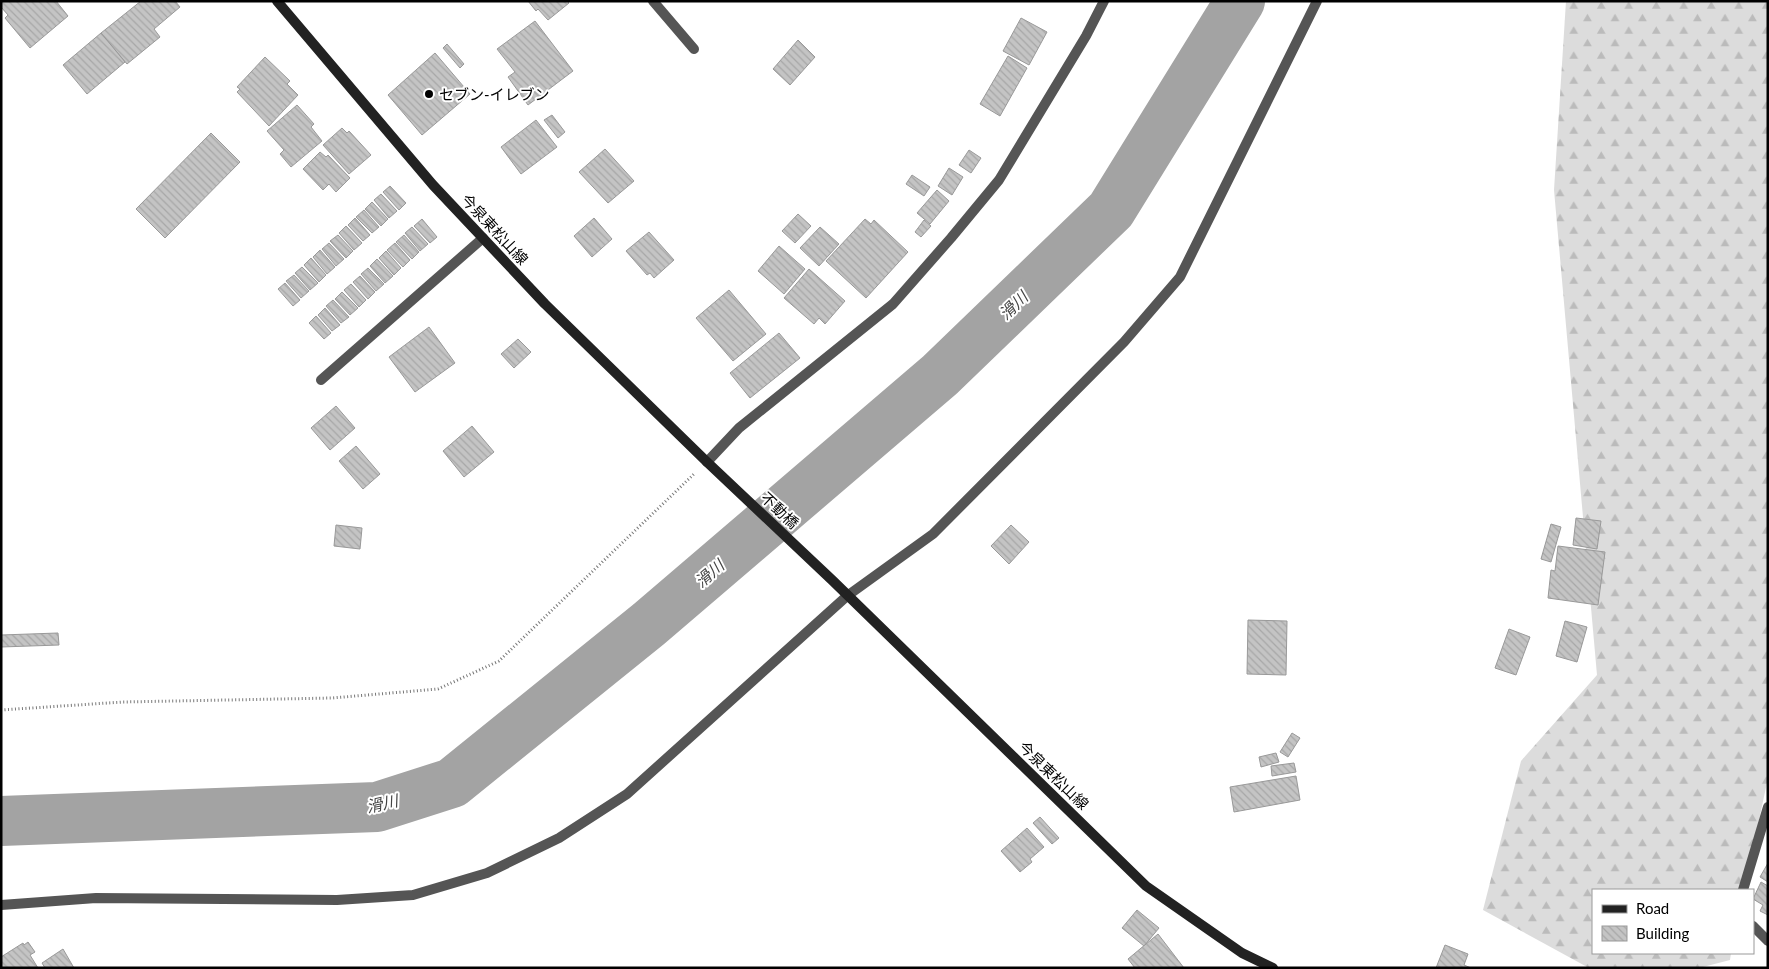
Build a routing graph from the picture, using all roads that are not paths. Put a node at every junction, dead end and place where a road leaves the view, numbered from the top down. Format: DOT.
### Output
graph roads {
  1 [pos="277,1"];
  2 [pos="653,1"];
  3 [pos="1104,1"];
  4 [pos="1318,1"];
  5 [pos="694,49"];
  6 [pos="483,238"];
  7 [pos="321,380"];
  8 [pos="707,462"];
  9 [pos="832,580"];
  10 [pos="847,596"];
  11 [pos="1768,807"];
  12 [pos="1743,889"];
  13 [pos="1,904"];
  14 [pos="1754,927"];
  15 [pos="1768,941"];
  16 [pos="1273,968"];
  1 -- 6 [label="main road, 今泉東松山線"];
  2 -- 5 [label="street"];
  3 -- 8 [label="street"];
  4 -- 10 [label="street"];
  6 -- 7 [label="street"];
  6 -- 8 [label="main road, 今泉東松山線"];
  8 -- 9 [label="main road, 不動橋"];
  9 -- 10 [label="main road, 今泉東松山線"];
  10 -- 13 [label="street"];
  10 -- 16 [label="main road, 今泉東松山線"];
  11 -- 12 [label="street"];
  14 -- 15 [label="street"];
}
